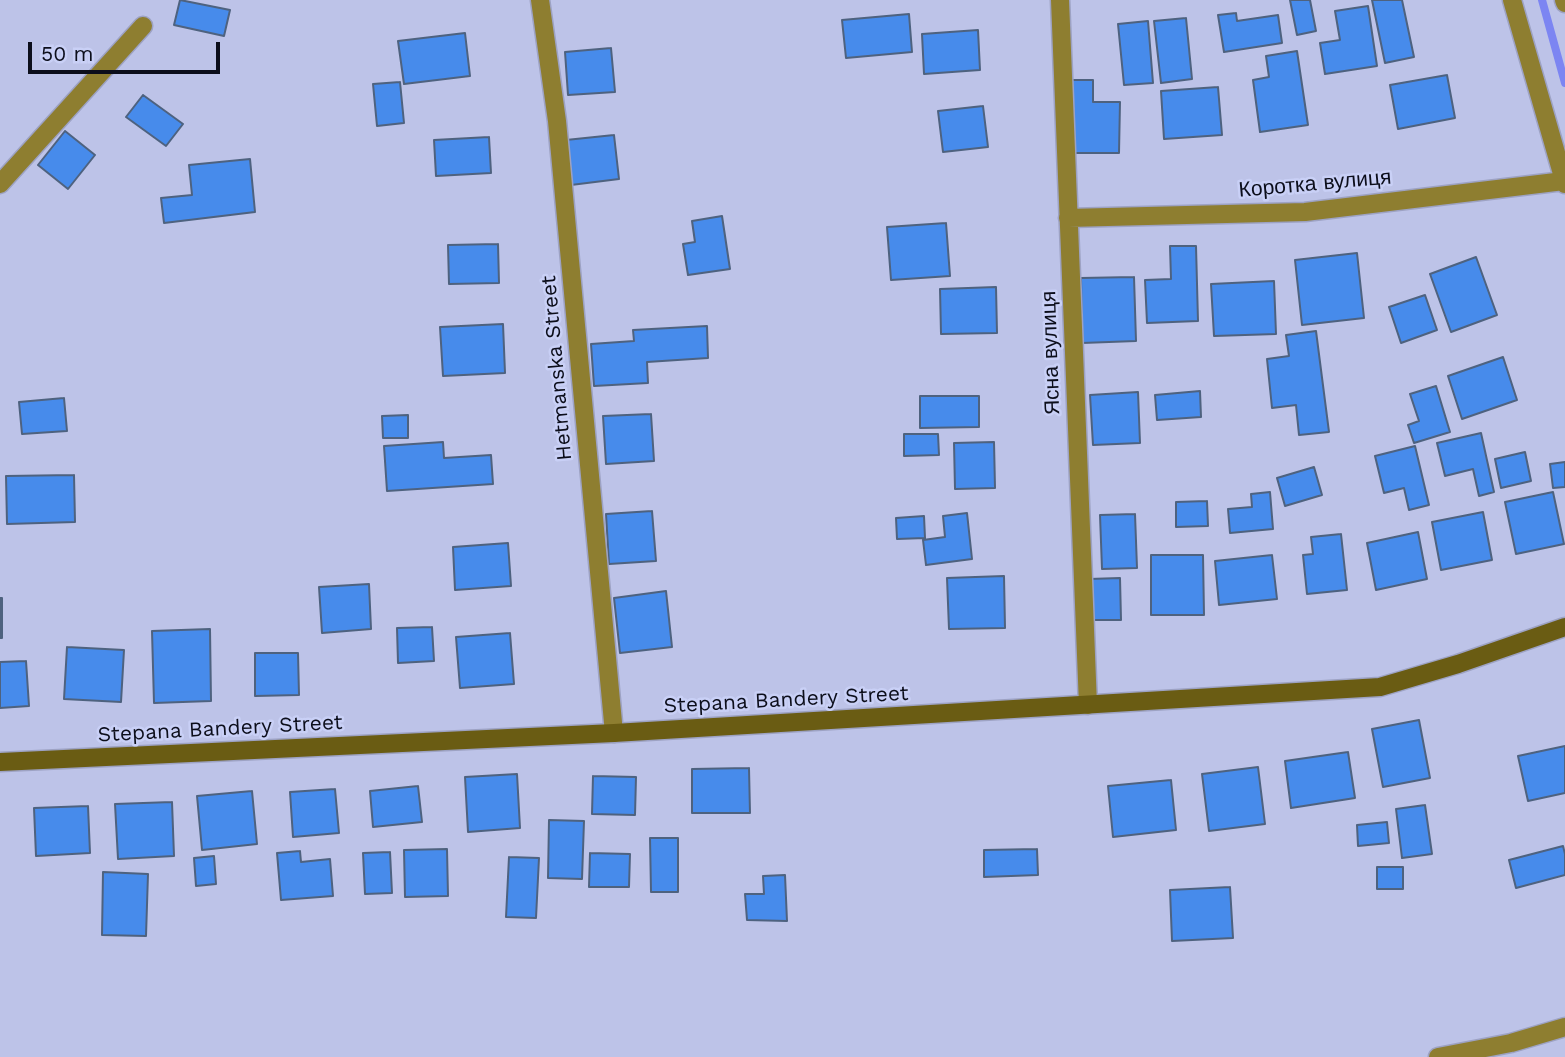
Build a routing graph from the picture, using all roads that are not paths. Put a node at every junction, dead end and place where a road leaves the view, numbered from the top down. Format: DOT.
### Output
graph roads {
  1 [pos="540,0"];
  2 [pos="1060,0"];
  3 [pos="1511,0"];
  4 [pos="143,26"];
  5 [pos="1565,182"];
  6 [pos="0,184"];
  7 [pos="1068,218"];
  8 [pos="1565,627"];
  9 [pos="1088,705"];
  10 [pos="614,733"];
  11 [pos="0,762"];
  12 [pos="1565,1027"];
  13 [pos="1438,1057"];
  1 -- 10 [label="street, Hetmanska Street"];
  2 -- 7 [label="street, Ясна вулиця"];
  3 -- 5 [label="street"];
  4 -- 6 [label="street"];
  5 -- 7 [label="street, Коротка вулиця"];
  7 -- 9 [label="street, Ясна вулиця"];
  8 -- 9 [label="street, Stepana Bandery Street"];
  9 -- 10 [label="street, Stepana Bandery Street"];
  10 -- 11 [label="street, Stepana Bandery Street"];
  12 -- 13 [label="street"];
}
